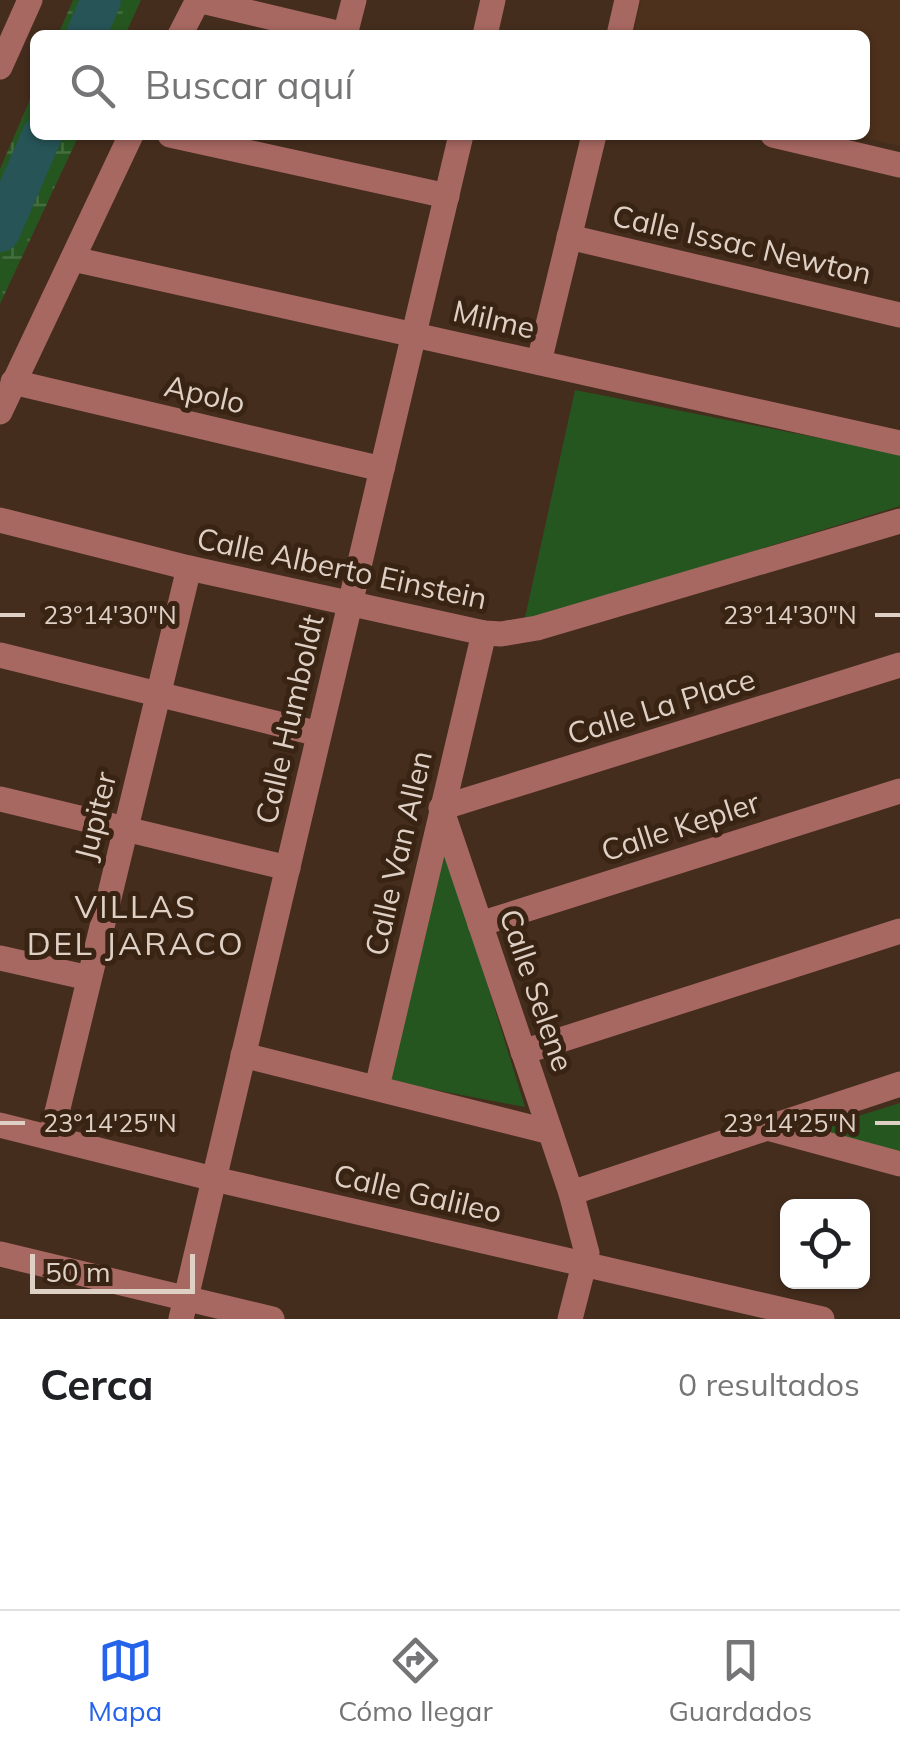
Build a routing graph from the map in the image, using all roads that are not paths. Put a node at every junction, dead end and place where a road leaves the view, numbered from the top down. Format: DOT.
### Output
graph roads {
  1 [pos="198,0"];
  2 [pos="354,0"];
  3 [pos="494,0"];
  4 [pos="627,0"];
  5 [pos="24,2"];
  6 [pos="183,30"];
  7 [pos="324,30"];
  8 [pos="346,30"];
  9 [pos="486,30"];
  10 [pos="620,30"];
  11 [pos="0,67"];
  12 [pos="130,140"];
  13 [pos="193,140"];
  14 [pos="461,140"];
  15 [pos="593,140"];
  16 [pos="794,140"];
  17 [pos="900,165"];
  18 [pos="447,196"];
  19 [pos="568,237"];
  20 [pos="73,258"];
  21 [pos="900,314"];
  22 [pos="414,334"];
  23 [pos="538,362"];
  24 [pos="14,382"];
  25 [pos="0,412"];
  26 [pos="900,443"];
  27 [pos="382,470"];
  28 [pos="0,520"];
  29 [pos="900,521"];
  30 [pos="189,568"];
  31 [pos="350,605"];
  32 [pos="484,633"];
  33 [pos="0,655"];
  34 [pos="900,665"];
  35 [pos="159,692"];
  36 [pos="320,734"];
  37 [pos="900,790"];
  38 [pos="0,799"];
  39 [pos="441,808"];
  40 [pos="126,828"];
  41 [pos="288,868"];
  42 [pos="480,924"];
  43 [pos="900,931"];
  44 [pos="0,958"];
  45 [pos="90,978"];
  46 [pos="523,1052"];
  47 [pos="244,1055"];
  48 [pos="900,1084"];
  49 [pos="378,1087"];
  50 [pos="0,1125"];
  51 [pos="767,1128"];
  52 [pos="550,1132"];
  53 [pos="51,1137"];
  54 [pos="900,1164"];
  55 [pos="214,1179"];
  56 [pos="571,1193"];
  57 [pos="0,1254"];
  58 [pos="584,1264"];
  59 [pos="708,1293"];
  60 [pos="183,1309"];
  61 [pos="272,1319"];
  62 [pos="570,1319"];
  63 [pos="702,1319"];
  64 [pos="822,1319"];
  1 -- 6 [label="street"];
  1 -- 7 [label="street"];
  2 -- 8 [label="street"];
  3 -- 9 [label="street"];
  4 -- 10 [label="street"];
  5 -- 11 [label="street"];
  12 -- 20 [label="street"];
  13 -- 18 [label="street"];
  14 -- 18 [label="street, Calle Humboldt"];
  15 -- 19 [label="street"];
  16 -- 17 [label="street"];
  18 -- 22 [label="street, Calle Humboldt"];
  19 -- 21 [label="street, Calle Issac Newton"];
  19 -- 23 [label="street"];
  20 -- 22 [label="street, Milme"];
  20 -- 24 [label="street"];
  22 -- 23 [label="street, Milme"];
  22 -- 27 [label="street, Calle Humboldt"];
  23 -- 26 [label="street, Milme"];
  24 -- 25 [label="street"];
  24 -- 27 [label="street, Apolo"];
  27 -- 31 [label="street, Calle Humboldt"];
  28 -- 30 [label="street, Calle Alberto Einstein"];
  29 -- 32 [label="street, Calle Alberto Einstein"];
  30 -- 31 [label="street, Calle Alberto Einstein"];
  30 -- 35 [label="street, Jupiter"];
  31 -- 32 [label="street, Calle Alberto Einstein"];
  31 -- 36 [label="street, Calle Humboldt"];
  32 -- 39 [label="street, Calle Van Allen"];
  33 -- 35 [label="street"];
  34 -- 39 [label="street, Calle La Place"];
  35 -- 36 [label="street"];
  35 -- 40 [label="street, Jupiter"];
  36 -- 41 [label="street, Calle Humboldt"];
  37 -- 42 [label="street, Calle Kepler"];
  38 -- 40 [label="street"];
  39 -- 42 [label="street, Calle Selene"];
  39 -- 49 [label="street, Calle Van Allen"];
  40 -- 41 [label="street"];
  40 -- 45 [label="street, Jupiter"];
  41 -- 47 [label="street, Calle Humboldt"];
  42 -- 46 [label="street, Calle Selene"];
  43 -- 46 [label="street"];
  44 -- 45 [label="street"];
  45 -- 53 [label="street, Jupiter"];
  46 -- 52 [label="street, Calle Selene"];
  47 -- 49 [label="street"];
  47 -- 55 [label="street, Calle Humboldt"];
  48 -- 51 [label="street"];
  49 -- 52 [label="street"];
  50 -- 53 [label="street, Calle Galileo"];
  51 -- 54 [label="street"];
  51 -- 56 [label="street"];
  52 -- 56 [label="street, Calle Selene"];
  53 -- 55 [label="street, Calle Galileo"];
  55 -- 58 [label="street, Calle Galileo"];
  55 -- 60 [label="street, Calle Humboldt"];
  56 -- 58 [label="street, Calle Selene"];
  57 -- 60 [label="street"];
  58 -- 59 [label="street, Calle Galileo"];
  58 -- 62 [label="street"];
  59 -- 63 [label="street"];
  59 -- 64 [label="street, Calle Galileo"];
  60 -- 61 [label="street"];
}
